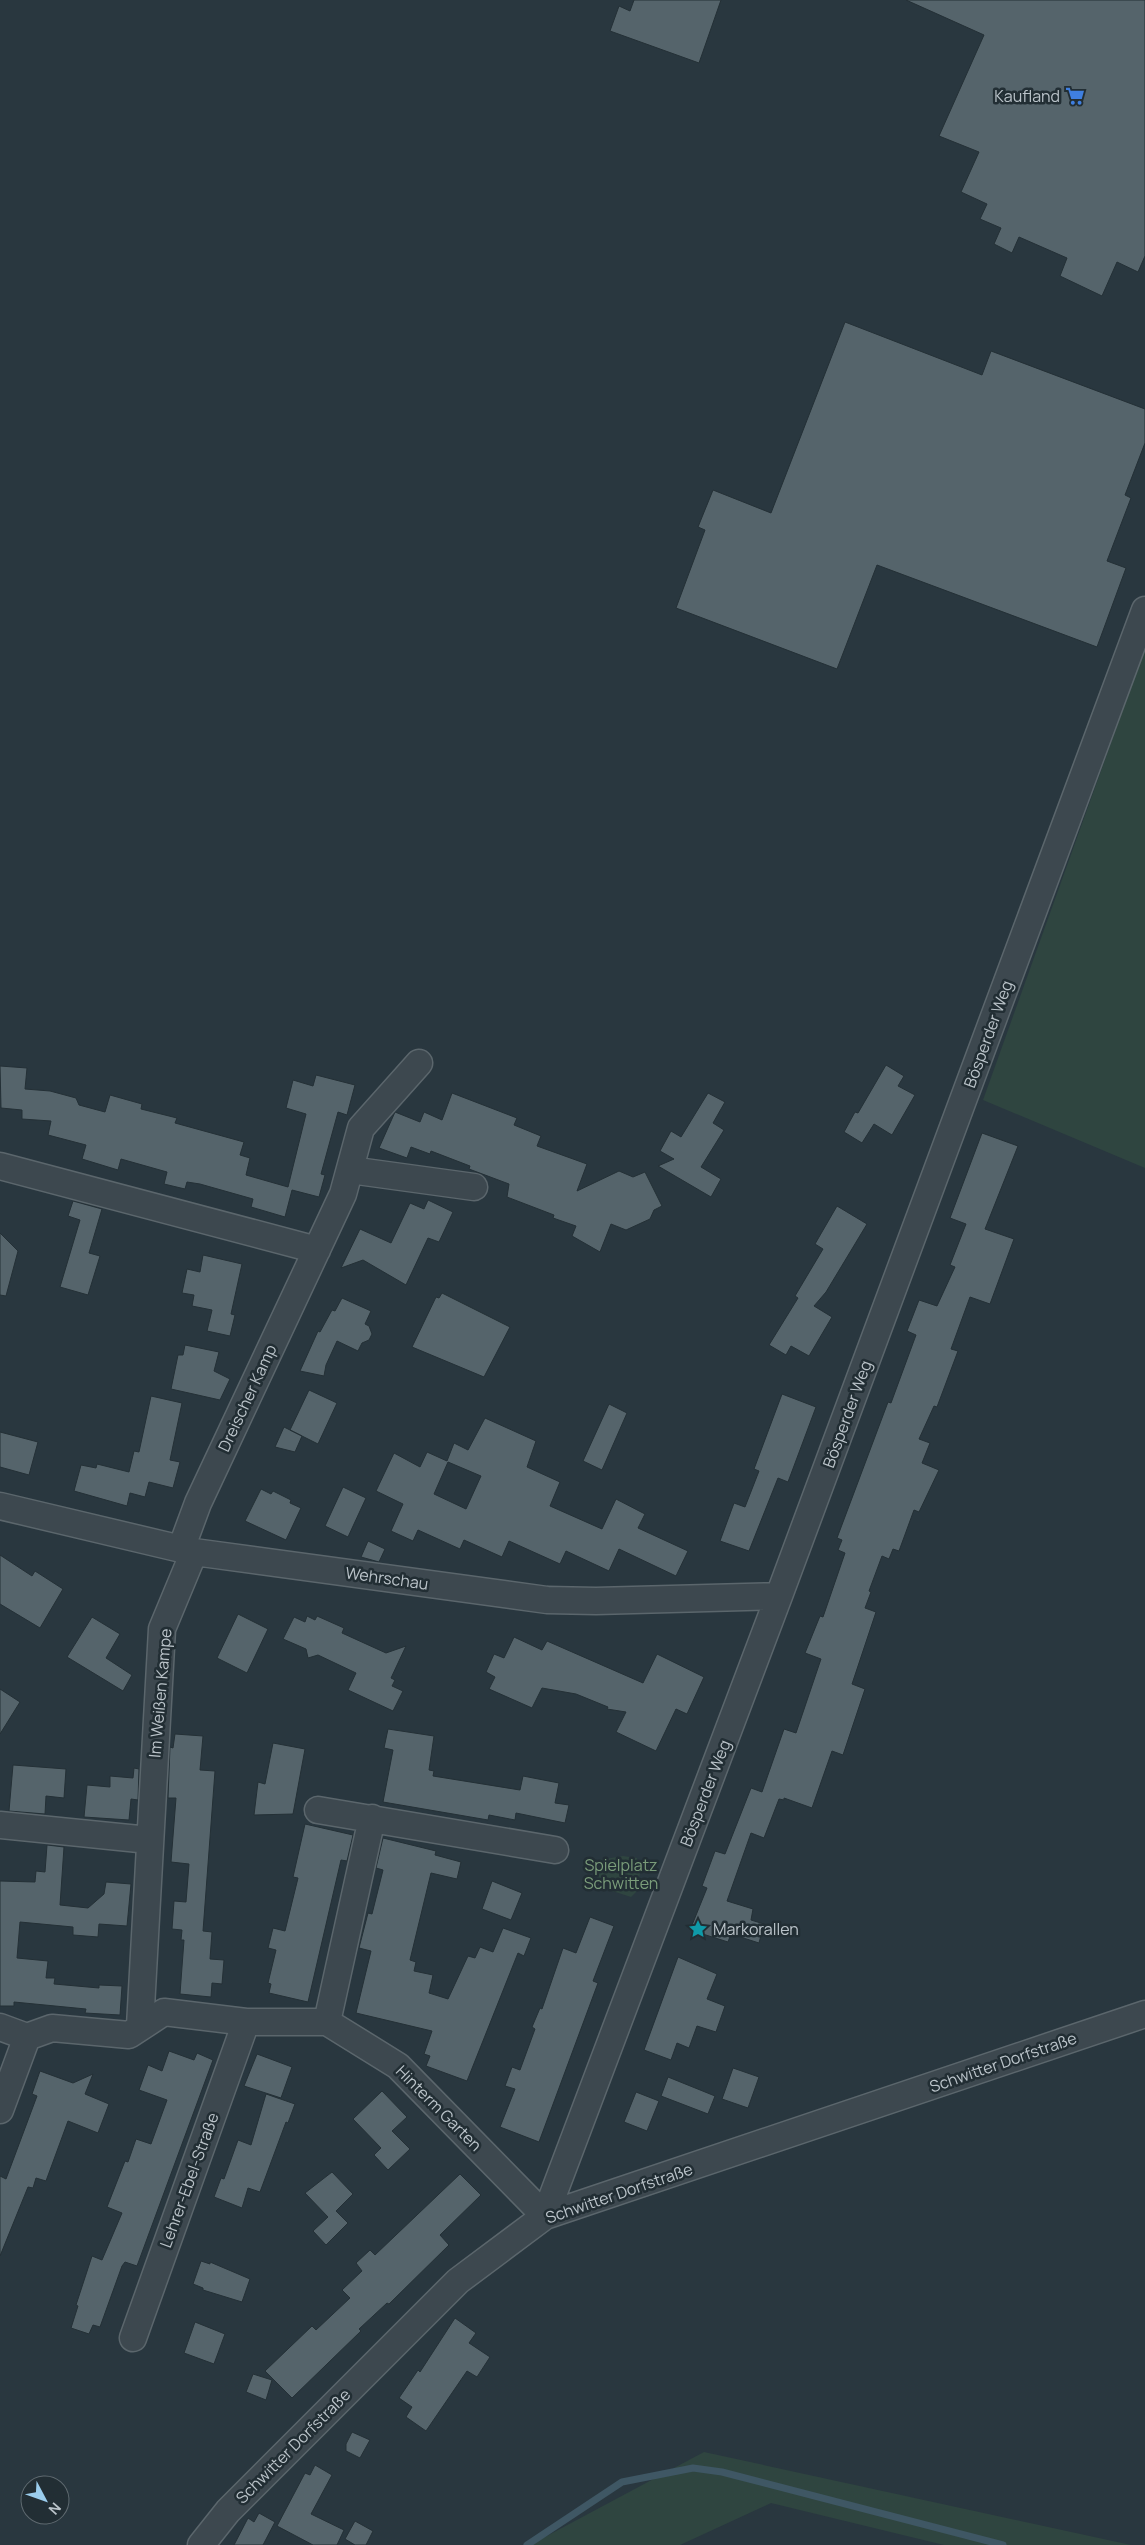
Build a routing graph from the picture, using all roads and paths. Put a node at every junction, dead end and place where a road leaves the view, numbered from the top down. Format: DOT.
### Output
graph roads {
  1 [pos="1145,610"];
  2 [pos="419,1063"];
  3 [pos="0,1166"];
  4 [pos="350,1170"];
  5 [pos="474,1187"];
  6 [pos="317,1250"];
  7 [pos="0,1506"];
  8 [pos="188,1550"];
  9 [pos="779,1596"];
  10 [pos="318,1810"];
  11 [pos="372,1818"];
  12 [pos="0,1825"];
  13 [pos="150,1840"];
  14 [pos="555,1850"];
  15 [pos="1145,2014"];
  16 [pos="246,2022"];
  17 [pos="327,2022"];
  18 [pos="140,2026"];
  19 [pos="0,2027"];
  20 [pos="27,2037"];
  21 [pos="0,2110"];
  22 [pos="545,2216"];
  23 [pos="133,2338"];
  24 [pos="201,2545"];
  1 -- 9 [label="street, Bösperder Weg"];
  2 -- 4 [label="street, Dreischer Kamp"];
  3 -- 6 [label="street"];
  4 -- 5 [label="street"];
  4 -- 6 [label="street, Dreischer Kamp"];
  6 -- 8 [label="street, Dreischer Kamp"];
  7 -- 8 [label="street, Wehrschau"];
  8 -- 9 [label="street, Wehrschau"];
  8 -- 13 [label="street, Im Weißen Kampe"];
  9 -- 22 [label="street, Bösperder Weg"];
  10 -- 11 [label="street"];
  11 -- 14 [label="street"];
  11 -- 17 [label="street"];
  12 -- 13 [label="street"];
  13 -- 18 [label="street, Im Weißen Kampe"];
  15 -- 22 [label="street, Schwitter Dorfstraße"];
  16 -- 17 [label="street"];
  16 -- 18 [label="street"];
  16 -- 23 [label="street, Lehrer-Ebel-Straße"];
  17 -- 22 [label="street, Hinterm Garten"];
  18 -- 20 [label="street"];
  19 -- 20 [label="street"];
  20 -- 21 [label="street"];
  22 -- 24 [label="street, Schwitter Dorfstraße"];
}
